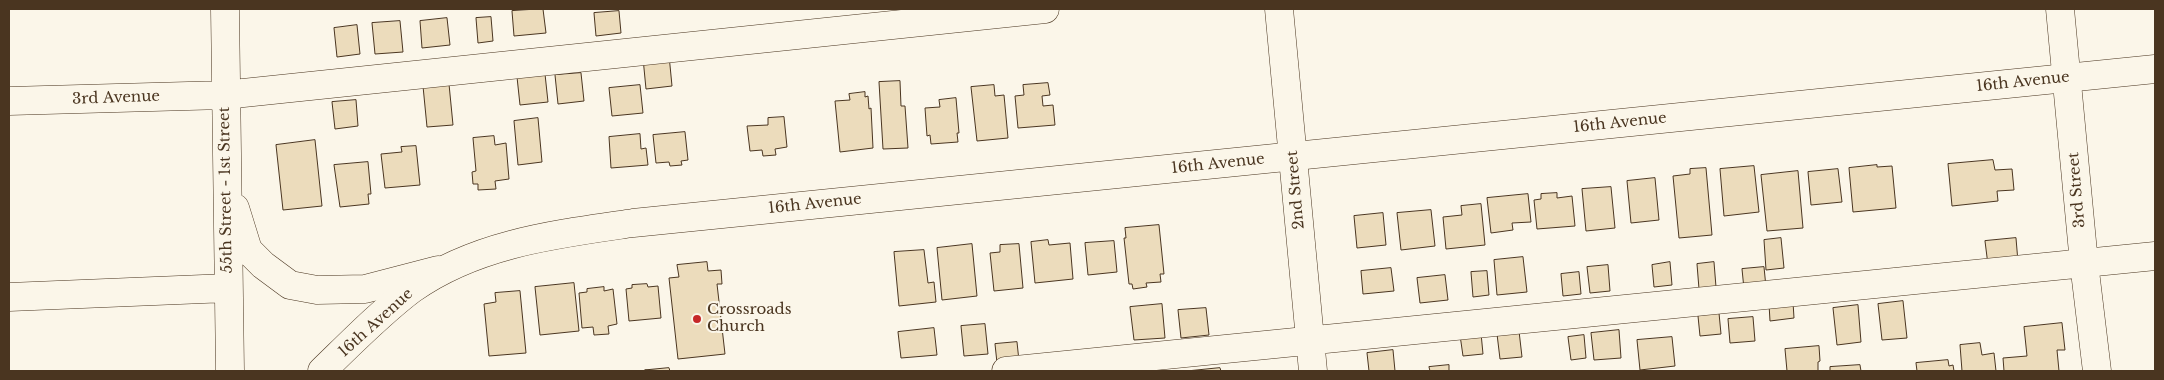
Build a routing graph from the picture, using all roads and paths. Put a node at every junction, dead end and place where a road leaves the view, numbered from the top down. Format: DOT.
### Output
graph roads {
  1 [pos="224,9"];
  2 [pos="1044,9"];
  3 [pos="1279,9"];
  4 [pos="2060,9"];
  5 [pos="2155,69"];
  6 [pos="2067,78"];
  7 [pos="224,95"];
  8 [pos="9,101"];
  9 [pos="1293,156"];
  10 [pos="226,181"];
  11 [pos="2155,256"];
  12 [pos="2084,263"];
  13 [pos="454,265"];
  14 [pos="228,288"];
  15 [pos="9,297"];
  16 [pos="1309,342"];
  17 [pos="230,371"];
  18 [pos="322,371"];
  19 [pos="1006,371"];
  20 [pos="1313,371"];
  21 [pos="2097,371"];
  1 -- 7 [label="main road, 55th Street - 1st Street"];
  2 -- 7 [label="main road, 3rd Avenue"];
  3 -- 9 [label="main road, 2nd Street"];
  4 -- 6 [label="main road, 3rd Street"];
  5 -- 6 [label="main road, 16th Avenue"];
  6 -- 9 [label="main road, 16th Avenue"];
  6 -- 12 [label="main road, 3rd Street"];
  7 -- 8 [label="main road, 3rd Avenue"];
  7 -- 10 [label="main road, 55th Street - 1st Street"];
  9 -- 13 [label="main road, 16th Avenue"];
  9 -- 16 [label="main road, 2nd Street"];
  10 -- 13 [label="main road"];
  10 -- 14 [label="main road, 55th Street - 1st Street"];
  11 -- 12 [label="main road"];
  12 -- 16 [label="main road"];
  12 -- 21 [label="main road, 3rd Street"];
  13 -- 18 [label="main road, 16th Avenue"];
  14 -- 15 [label="main road"];
  14 -- 17 [label="main road, 55th Street - 1st Street"];
  16 -- 19 [label="main road"];
  16 -- 20 [label="main road, 2nd Street"];
}
